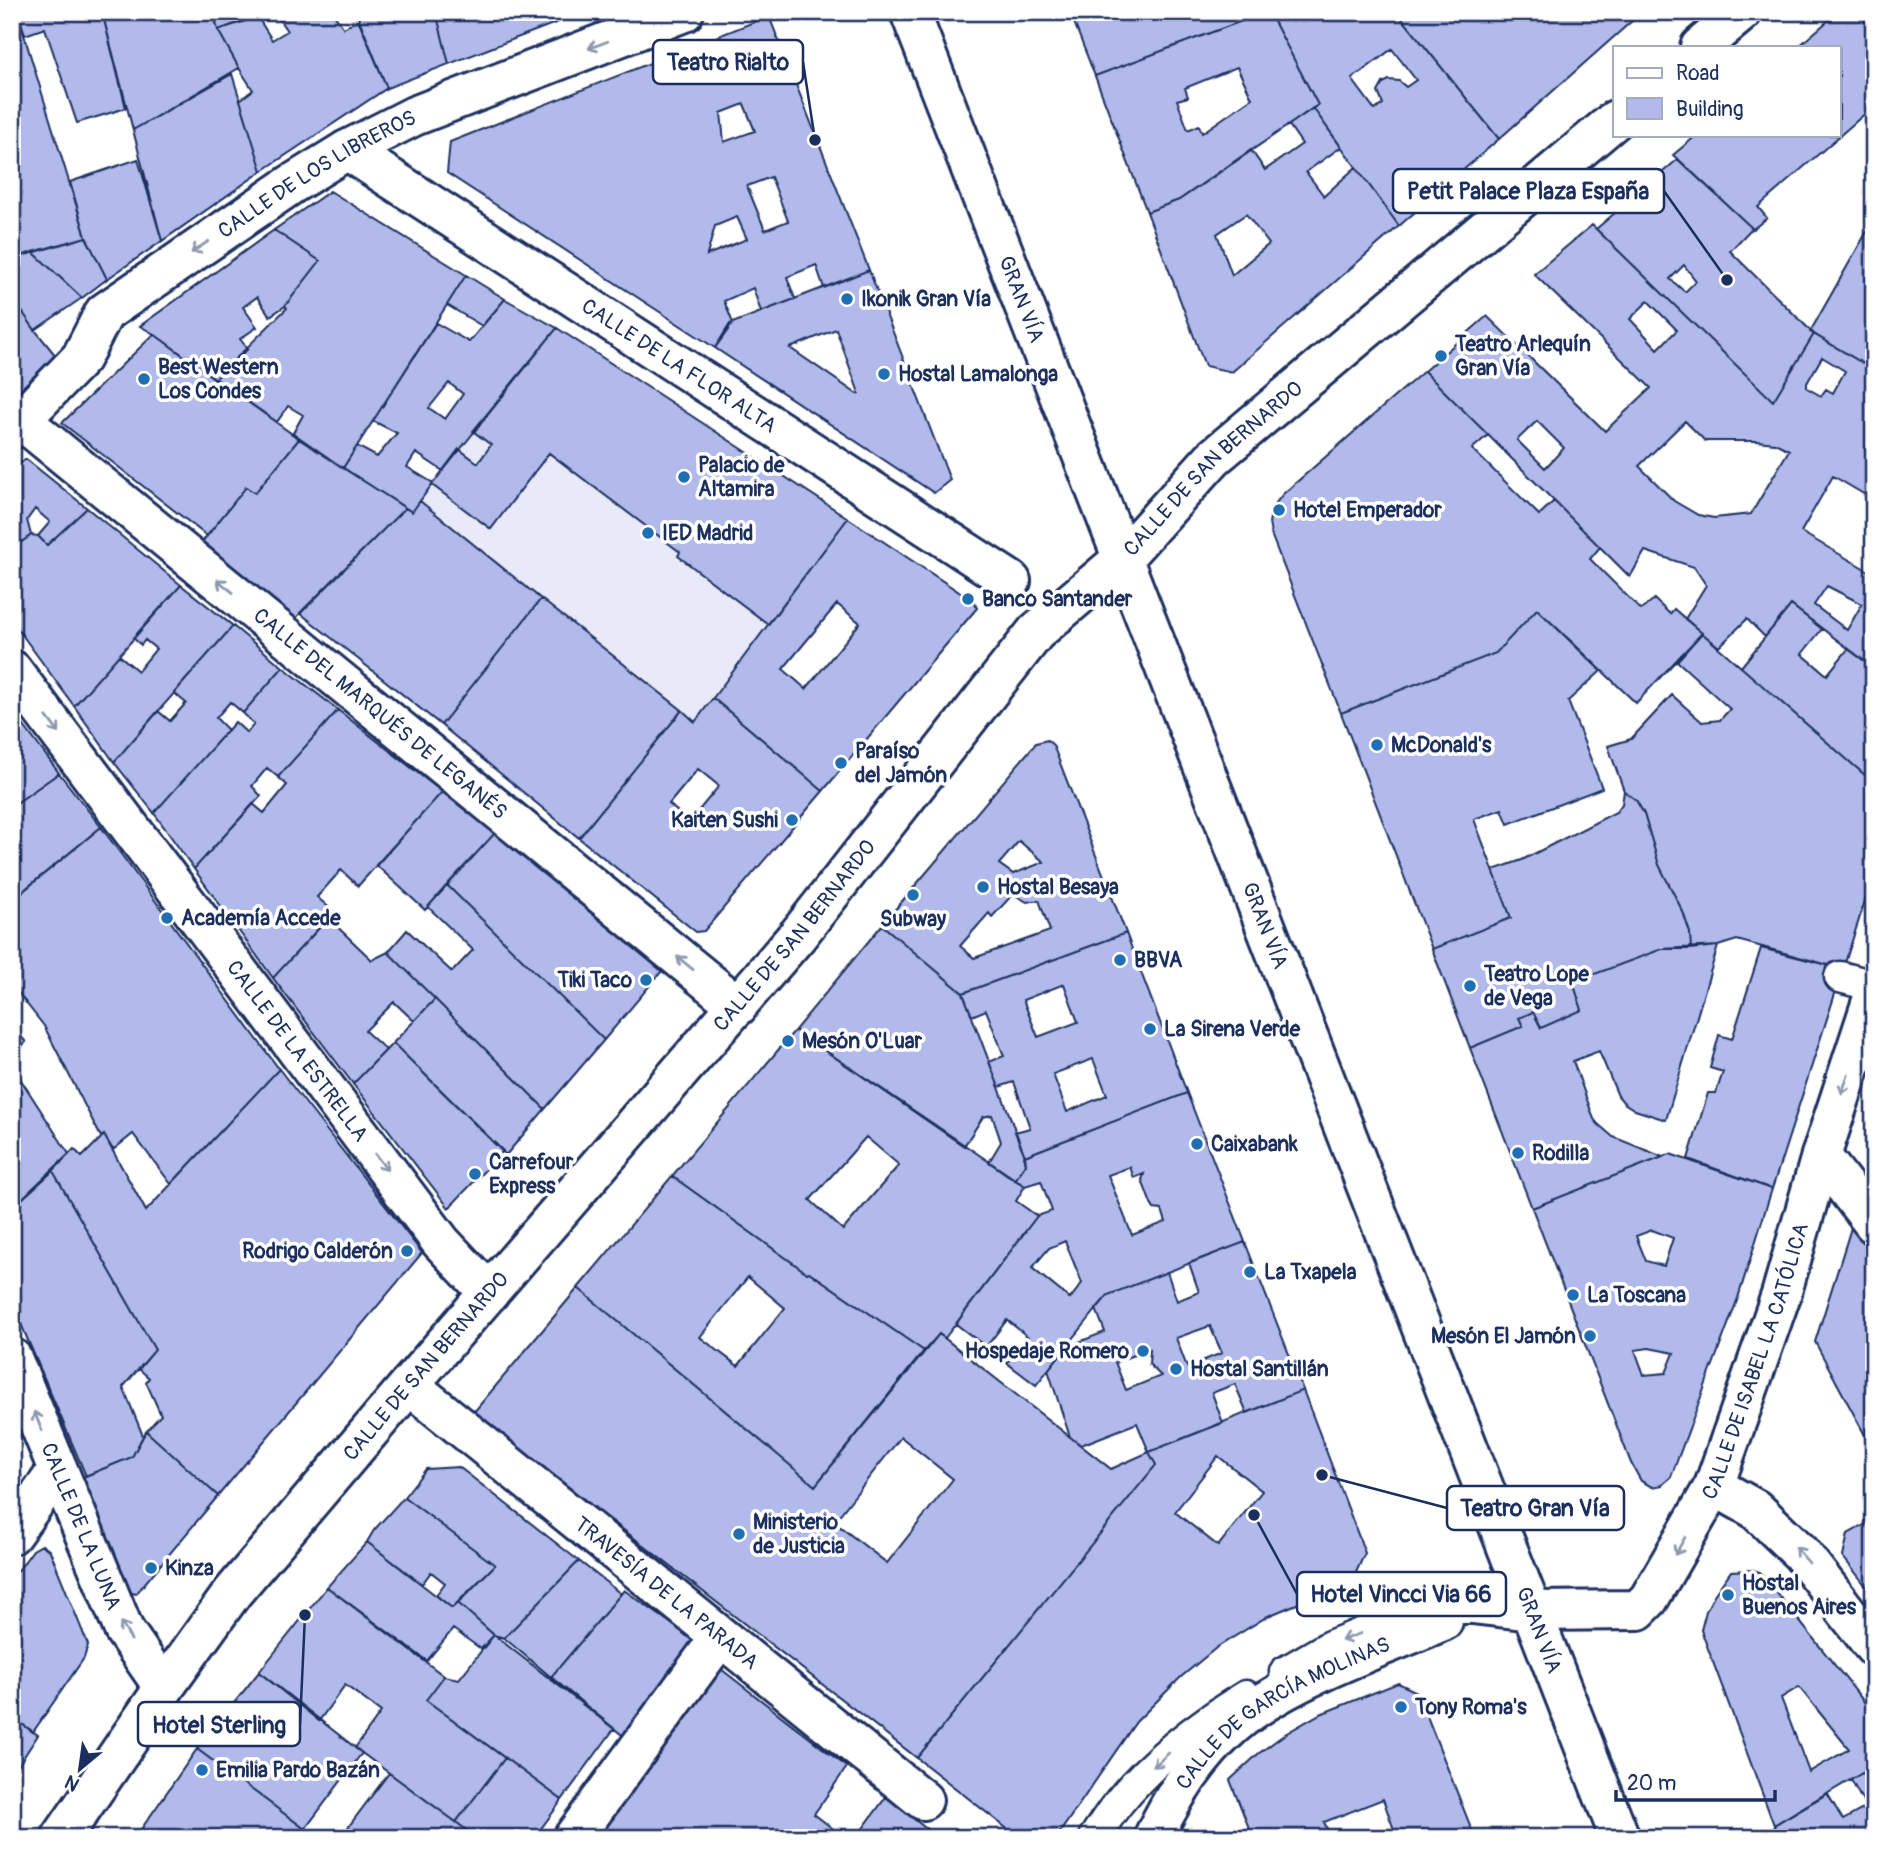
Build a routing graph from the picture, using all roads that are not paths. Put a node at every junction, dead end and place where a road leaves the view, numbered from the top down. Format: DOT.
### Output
graph roads {
  1 [pos="684,12"];
  2 [pos="910,12"];
  3 [pos="1742,12"];
  4 [pos="1701,46"];
  5 [pos="1613,122"];
  6 [pos="347,150"];
  7 [pos="17,425"];
  8 [pos="1121,559"];
  9 [pos="1011,581"];
  10 [pos="12,670"];
  11 [pos="1840,977"];
  12 [pos="1874,986"];
  13 [pos="1874,995"];
  14 [pos="738,1006"];
  15 [pos="1821,1156"];
  16 [pos="1874,1224"];
  17 [pos="489,1293"];
  18 [pos="12,1358"];
  19 [pos="409,1385"];
  20 [pos="58,1470"];
  21 [pos="1714,1486"];
  22 [pos="12,1534"];
  23 [pos="1532,1611"];
  24 [pos="1440,1612"];
  25 [pos="720,1637"];
  26 [pos="1874,1647"];
  27 [pos="164,1688"];
  28 [pos="923,1800"];
  29 [pos="61,1838"];
  30 [pos="573,1838"];
  31 [pos="1094,1838"];
  32 [pos="1153,1838"];
  33 [pos="1620,1838"];
  1 -- 6 [label="street, CALLE DE LOS LIBREROS, one-way"];
  2 -- 8 [label="street, GRAN VÍA"];
  3 -- 4 [label="street"];
  5 -- 8 [label="street, CALLE DE SAN BERNARDO"];
  6 -- 7 [label="street, CALLE DE LOS LIBREROS, one-way"];
  6 -- 9 [label="street, CALLE DE LA FLOR ALTA"];
  14 -- 7 [label="street, CALLE DEL MARQUÉS DE LEGANÉS, one-way"];
  8 -- 14 [label="street, CALLE DE SAN BERNARDO"];
  8 -- 23 [label="street, GRAN VÍA"];
  10 -- 17 [label="street, CALLE DE LA ESTRELLA, one-way"];
  11 -- 12 [label="lane"];
  13 -- 15 [label="street, CALLE DE ISABEL LA CATÓLICA, one-way"];
  14 -- 17 [label="street, CALLE DE SAN BERNARDO"];
  15 -- 16 [label="street"];
  15 -- 21 [label="street, CALLE DE ISABEL LA CATÓLICA"];
  17 -- 19 [label="street, CALLE DE SAN BERNARDO"];
  20 -- 18 [label="street, CALLE DE LA LUNA, one-way"];
  19 -- 25 [label="street, TRAVESÍA DE LA PARADA"];
  19 -- 27 [label="street, CALLE DE SAN BERNARDO"];
  20 -- 22 [label="street"];
  27 -- 20 [label="street, CALLE DE LA LUNA, one-way"];
  21 -- 23 [label="street, CALLE DE ISABEL LA CATÓLICA, one-way"];
  26 -- 21 [label="street, one-way"];
  23 -- 24 [label="street, CALLE DE GARCÍA MOLINAS"];
  23 -- 33 [label="street, GRAN VÍA"];
  24 -- 31 [label="lane, one-way"];
  24 -- 32 [label="street, CALLE DE GARCÍA MOLINAS"];
  25 -- 28 [label="street, TRAVESÍA DE LA PARADA"];
  25 -- 30 [label="street"];
  27 -- 29 [label="street, CALLE DE SAN BERNARDO"];
}
